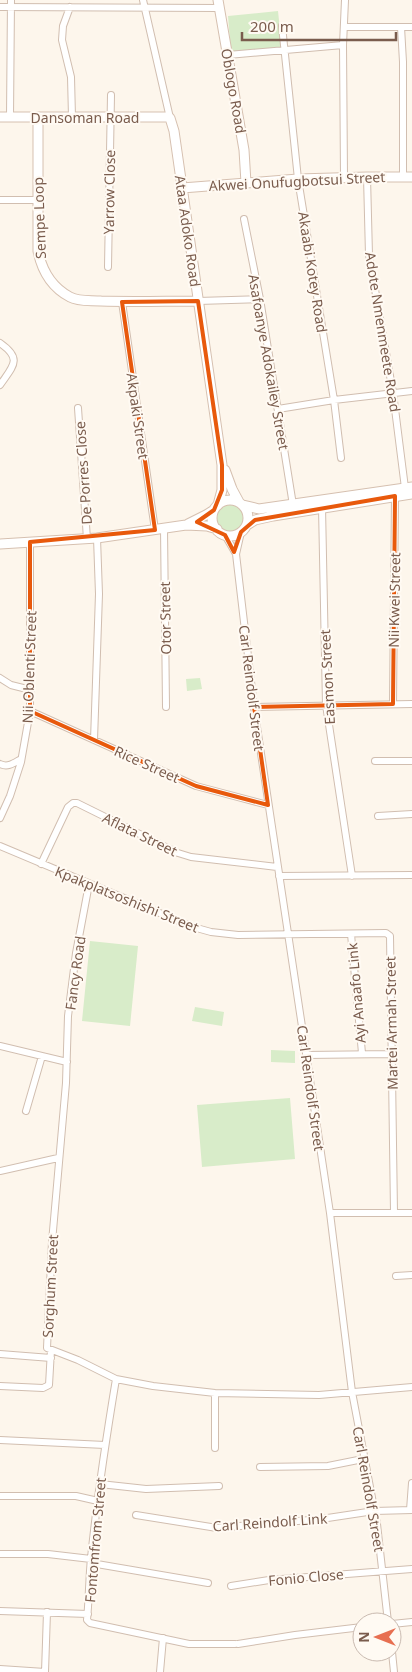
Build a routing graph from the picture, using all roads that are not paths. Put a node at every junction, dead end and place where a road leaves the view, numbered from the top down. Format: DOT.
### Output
graph roads {
  1 [pos="143,0"];
  2 [pos="345,0"];
  3 [pos="11,3"];
  4 [pos="51,3"];
  5 [pos="90,3"];
  6 [pos="218,4"];
  7 [pos="0,7"];
  8 [pos="70,7"];
  9 [pos="145,7"];
  10 [pos="282,26"];
  11 [pos="344,26"];
  12 [pos="412,26"];
  13 [pos="401,27"];
  14 [pos="343,45"];
  15 [pos="285,51"];
  16 [pos="228,55"];
  17 [pos="111,95"];
  18 [pos="0,117"];
  19 [pos="10,117"];
  20 [pos="110,117"];
  21 [pos="38,118"];
  22 [pos="72,118"];
  23 [pos="170,118"];
  24 [pos="344,177"];
  25 [pos="367,177"];
  26 [pos="407,177"];
  27 [pos="298,179"];
  28 [pos="246,182"];
  29 [pos="182,188"];
  30 [pos="0,200"];
  31 [pos="37,200"];
  32 [pos="244,219"];
  33 [pos="108,267"];
  34 [pos="260,299"];
  35 [pos="198,301"];
  36 [pos="122,302"];
  37 [pos="0,343"];
  38 [pos="0,385"];
  39 [pos="412,391"];
  40 [pos="393,393"];
  41 [pos="334,400"];
  42 [pos="78,408"];
  43 [pos="278,409"];
  44 [pos="340,458"];
  45 [pos="222,465"];
  46 [pos="410,489"];
  47 [pos="395,496"];
  48 [pos="241,503"];
  49 [pos="293,505"];
  50 [pos="216,507"];
  51 [pos="322,508"];
  52 [pos="186,525"];
  53 [pos="159,529"];
  54 [pos="244,529"];
  55 [pos="221,532"];
  56 [pos="92,538"];
  57 [pos="30,542"];
  58 [pos="0,544"];
  59 [pos="236,554"];
  60 [pos="0,678"];
  61 [pos="31,690"];
  62 [pos="393,704"];
  63 [pos="412,704"];
  64 [pos="326,705"];
  65 [pos="166,707"];
  66 [pos="254,707"];
  67 [pos="30,711"];
  68 [pos="94,740"];
  69 [pos="21,759"];
  70 [pos="375,761"];
  71 [pos="412,761"];
  72 [pos="0,764"];
  73 [pos="268,805"];
  74 [pos="412,814"];
  75 [pos="378,816"];
  76 [pos="0,818"];
  77 [pos="0,846"];
  78 [pos="41,864"];
  79 [pos="277,867"];
  80 [pos="412,875"];
  81 [pos="279,876"];
  82 [pos="352,876"];
  83 [pos="89,884"];
  84 [pos="351,934"];
  85 [pos="288,935"];
  86 [pos="0,1046"];
  87 [pos="362,1053"];
  88 [pos="392,1054"];
  89 [pos="306,1055"];
  90 [pos="42,1056"];
  91 [pos="66,1062"];
  92 [pos="26,1110"];
  93 [pos="58,1158"];
  94 [pos="0,1171"];
  95 [pos="394,1212"];
  96 [pos="330,1213"];
  97 [pos="412,1213"];
  98 [pos="412,1275"];
  99 [pos="396,1276"];
  100 [pos="0,1354"];
  101 [pos="51,1354"];
  102 [pos="116,1379"];
  103 [pos="0,1386"];
  104 [pos="412,1387"];
  105 [pos="352,1392"];
  106 [pos="215,1393"];
  107 [pos="0,1440"];
  108 [pos="105,1445"];
  109 [pos="215,1448"];
  110 [pos="363,1459"];
  111 [pos="260,1468"];
  112 [pos="412,1483"];
  113 [pos="100,1484"];
  114 [pos="219,1486"];
  115 [pos="0,1496"];
  116 [pos="98,1501"];
  117 [pos="411,1510"];
  118 [pos="374,1511"];
  119 [pos="136,1515"];
  120 [pos="0,1554"];
  121 [pos="91,1561"];
  122 [pos="412,1569"];
  123 [pos="382,1571"];
  124 [pos="208,1583"];
  125 [pos="231,1586"];
  126 [pos="0,1611"];
  127 [pos="47,1612"];
  128 [pos="387,1612"];
  129 [pos="88,1614"];
  130 [pos="352,1628"];
  131 [pos="163,1638"];
  132 [pos="0,1669"];
  133 [pos="45,1672"];
  134 [pos="160,1672"];
  1 -- 9 [label="street, Ataa Adoko Road"];
  2 -- 11 [label="street"];
  3 -- 4 [label="street"];
  3 -- 7 [label="street"];
  3 -- 19 [label="street"];
  4 -- 8 [label="street"];
  5 -- 8 [label="street"];
  5 -- 9 [label="street"];
  6 -- 9 [label="street"];
  6 -- 16 [label="main road, Oblogo Road"];
  8 -- 22 [label="street"];
  9 -- 23 [label="street, Ataa Adoko Road"];
  10 -- 15 [label="street, Akaabi Kotey Road"];
  11 -- 13 [label="street"];
  11 -- 14 [label="street"];
  12 -- 13 [label="street"];
  13 -- 26 [label="street"];
  14 -- 15 [label="street"];
  14 -- 24 [label="street"];
  15 -- 16 [label="street"];
  15 -- 27 [label="street, Akaabi Kotey Road"];
  16 -- 28 [label="main road, Oblogo Road"];
  17 -- 20 [label="street, Yarrow Close"];
  18 -- 19 [label="main road, Dansoman Road"];
  19 -- 21 [label="main road, Dansoman Road"];
  20 -- 22 [label="main road, Dansoman Road"];
  20 -- 23 [label="main road, Dansoman Road"];
  20 -- 33 [label="street, Yarrow Close"];
  21 -- 22 [label="main road, Dansoman Road"];
  21 -- 31 [label="main road, Sempe Loop"];
  23 -- 29 [label="main road, Ataa Adoko Road"];
  24 -- 25 [label="main road, Akwei Onufugbotsui Street"];
  24 -- 27 [label="main road, Akwei Onufugbotsui Street"];
  25 -- 26 [label="main road, Akwei Onufugbotsui Street"];
  25 -- 40 [label="street, Adote Nmenmeete Road"];
  27 -- 28 [label="main road, Akwei Onufugbotsui Street"];
  27 -- 41 [label="street, Akaabi Kotey Road"];
  28 -- 29 [label="main road, Akwei Onufugbotsui Street"];
  29 -- 35 [label="main road, Ataa Adoko Road"];
  30 -- 31 [label="street"];
  31 -- 36 [label="main road, Sempe Loop"];
  32 -- 34 [label="street, Asafoanye Adokailey Street"];
  34 -- 35 [label="street"];
  34 -- 43 [label="street, Asafoanye Adokailey Street"];
  35 -- 36 [label="main road, Sempe Loop"];
  35 -- 45 [label="main road, Ataa Adoko Road"];
  36 -- 53 [label="street, Akpaki Street"];
  37 -- 38 [label="street"];
  39 -- 40 [label="street"];
  40 -- 41 [label="street"];
  40 -- 46 [label="street, Adote Nmenmeete Road"];
  41 -- 43 [label="street"];
  41 -- 44 [label="street, Akaabi Kotey Road"];
  42 -- 56 [label="street, De Porres Close"];
  43 -- 49 [label="street, Asafoanye Adokailey Street"];
  45 -- 48 [label="main road, Ataa Adoko Road"];
  45 -- 50 [label="main road, Ataa Adoko Road"];
  46 -- 47 [label="main road"];
  46 -- 49 [label="main road"];
  47 -- 51 [label="main road"];
  47 -- 62 [label="street, Nii Kwei Street"];
  48 -- 49 [label="main road"];
  48 -- 50 [label="main road"];
  48 -- 54 [label="main road"];
  50 -- 52 [label="main road"];
  50 -- 55 [label="main road"];
  51 -- 54 [label="main road"];
  51 -- 64 [label="street, Easmon Street"];
  52 -- 53 [label="main road"];
  52 -- 55 [label="main road"];
  53 -- 56 [label="main road"];
  53 -- 65 [label="street, Otor Street"];
  54 -- 55 [label="main road"];
  54 -- 59 [label="street, Carl Reindolf Street"];
  55 -- 59 [label="street, Carl Reindolf Street"];
  56 -- 57 [label="main road"];
  56 -- 68 [label="street"];
  57 -- 58 [label="main road"];
  57 -- 61 [label="street, Nii Oblenti Street"];
  59 -- 66 [label="street, Carl Reindolf Street"];
  60 -- 61 [label="street"];
  61 -- 67 [label="street, Nii Oblenti Street"];
  62 -- 63 [label="street"];
  62 -- 64 [label="street"];
  64 -- 66 [label="street"];
  64 -- 82 [label="street, Easmon Street"];
  66 -- 73 [label="street, Carl Reindolf Street"];
  67 -- 68 [label="street, Rice Street"];
  67 -- 69 [label="street, Nii Oblenti Street"];
  68 -- 73 [label="street, Rice Street"];
  69 -- 72 [label="street"];
  69 -- 76 [label="street, Nii Oblenti Street"];
  70 -- 71 [label="street"];
  73 -- 79 [label="street, Carl Reindolf Street"];
  74 -- 75 [label="street"];
  77 -- 78 [label="street, Kpakplatsoshishi Street"];
  78 -- 79 [label="street, Aflata Street"];
  78 -- 83 [label="street, Kpakplatsoshishi Street"];
  79 -- 81 [label="street, Carl Reindolf Street"];
  80 -- 82 [label="street"];
  81 -- 82 [label="street"];
  81 -- 85 [label="street, Carl Reindolf Street"];
  83 -- 85 [label="street, Kpakplatsoshishi Street"];
  83 -- 91 [label="street, Fancy Road"];
  84 -- 85 [label="street, Martei Armah Street"];
  84 -- 87 [label="street, Ayi Anaafo Link"];
  84 -- 88 [label="street, Martei Armah Street"];
  85 -- 89 [label="street, Carl Reindolf Street"];
  86 -- 90 [label="street"];
  87 -- 88 [label="street"];
  87 -- 89 [label="street"];
  88 -- 95 [label="street, Martei Armah Street"];
  89 -- 96 [label="street, Carl Reindolf Street"];
  90 -- 91 [label="street"];
  90 -- 92 [label="street"];
  91 -- 93 [label="street, Sorghum Street"];
  93 -- 94 [label="street"];
  93 -- 101 [label="street, Sorghum Street"];
  95 -- 96 [label="street"];
  95 -- 97 [label="street"];
  96 -- 105 [label="street, Carl Reindolf Street"];
  98 -- 99 [label="street"];
  100 -- 101 [label="street"];
  101 -- 102 [label="street, Sorghum Street"];
  101 -- 103 [label="street"];
  102 -- 106 [label="street, Sorghum Street"];
  102 -- 108 [label="street, Fontomfrom Street"];
  104 -- 105 [label="street, Sorghum Street"];
  105 -- 106 [label="street, Sorghum Street"];
  105 -- 110 [label="street, Carl Reindolf Street"];
  106 -- 109 [label="street"];
  107 -- 108 [label="street"];
  108 -- 113 [label="street, Fontomfrom Street"];
  110 -- 111 [label="street"];
  110 -- 118 [label="street, Carl Reindolf Street"];
  112 -- 117 [label="street"];
  113 -- 114 [label="street"];
  113 -- 116 [label="street, Fontomfrom Street"];
  115 -- 116 [label="street"];
  116 -- 121 [label="street, Fontomfrom Street"];
  117 -- 118 [label="street, Carl Reindolf Link"];
  118 -- 119 [label="street, Carl Reindolf Link"];
  118 -- 123 [label="street, Carl Reindolf Street"];
  120 -- 121 [label="street"];
  121 -- 124 [label="street"];
  121 -- 129 [label="street, Fontomfrom Street"];
  122 -- 123 [label="street, Fonio Close"];
  123 -- 125 [label="street, Fonio Close"];
  123 -- 128 [label="street, Carl Reindolf Street"];
  126 -- 127 [label="street, Fontomfrom Street"];
  127 -- 129 [label="street, Fontomfrom Street"];
  127 -- 133 [label="street"];
  129 -- 131 [label="street"];
  130 -- 131 [label="street"];
  131 -- 134 [label="street"];
  132 -- 133 [label="street"];
}
